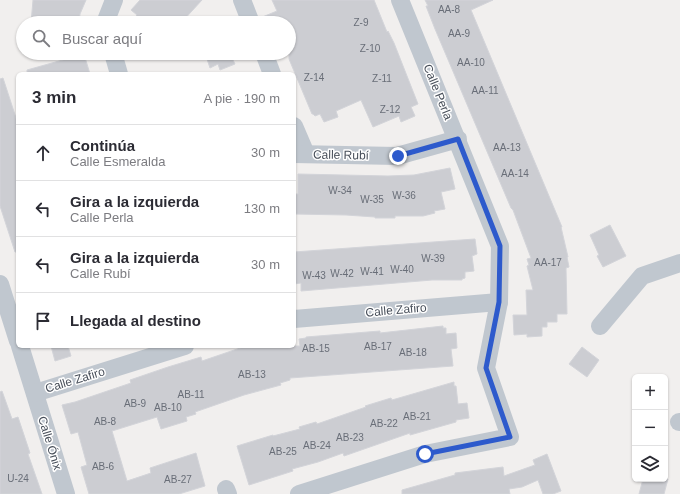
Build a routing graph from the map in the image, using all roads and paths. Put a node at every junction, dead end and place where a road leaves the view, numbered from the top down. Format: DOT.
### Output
graph roads {
  1 [pos="114,0"];
  2 [pos="242,0"];
  3 [pos="400,0"];
  4 [pos="108,16"];
  5 [pos="248,16"];
  6 [pos="115,60"];
  7 [pos="267,60"];
  8 [pos="118,72"];
  9 [pos="271,72"];
  10 [pos="296,135"];
  11 [pos="458,139"];
  12 [pos="300,154"];
  13 [pos="680,263"];
  14 [pos="0,284"];
  15 [pos="499,302"];
  16 [pos="296,319"];
  17 [pos="600,326"];
  18 [pos="16,335"];
  19 [pos="21,348"];
  20 [pos="179,348"];
  21 [pos="34,393"];
  22 [pos="66,494"];
  23 [pos="299,494"];
  1 -- 4 [label="street"];
  2 -- 5 [label="street"];
  3 -- 11 [label="street, Calle Perla"];
  6 -- 8 [label="street"];
  7 -- 9 [label="street"];
  10 -- 12 [label="street"];
  11 -- 12 [label="street, Calle Rubí"];
  11 -- 15 [label="street, Calle Perla"];
  13 -- 17 [label="street"];
  14 -- 18 [label="street"];
  15 -- 16 [label="street, Calle Zafiro"];
  15 -- 23 [label="street, Calle Perla"];
  19 -- 21 [label="street, Calle Ónix"];
  20 -- 21 [label="street, Calle Zafiro"];
  21 -- 22 [label="street, Calle Ónix"];
}
